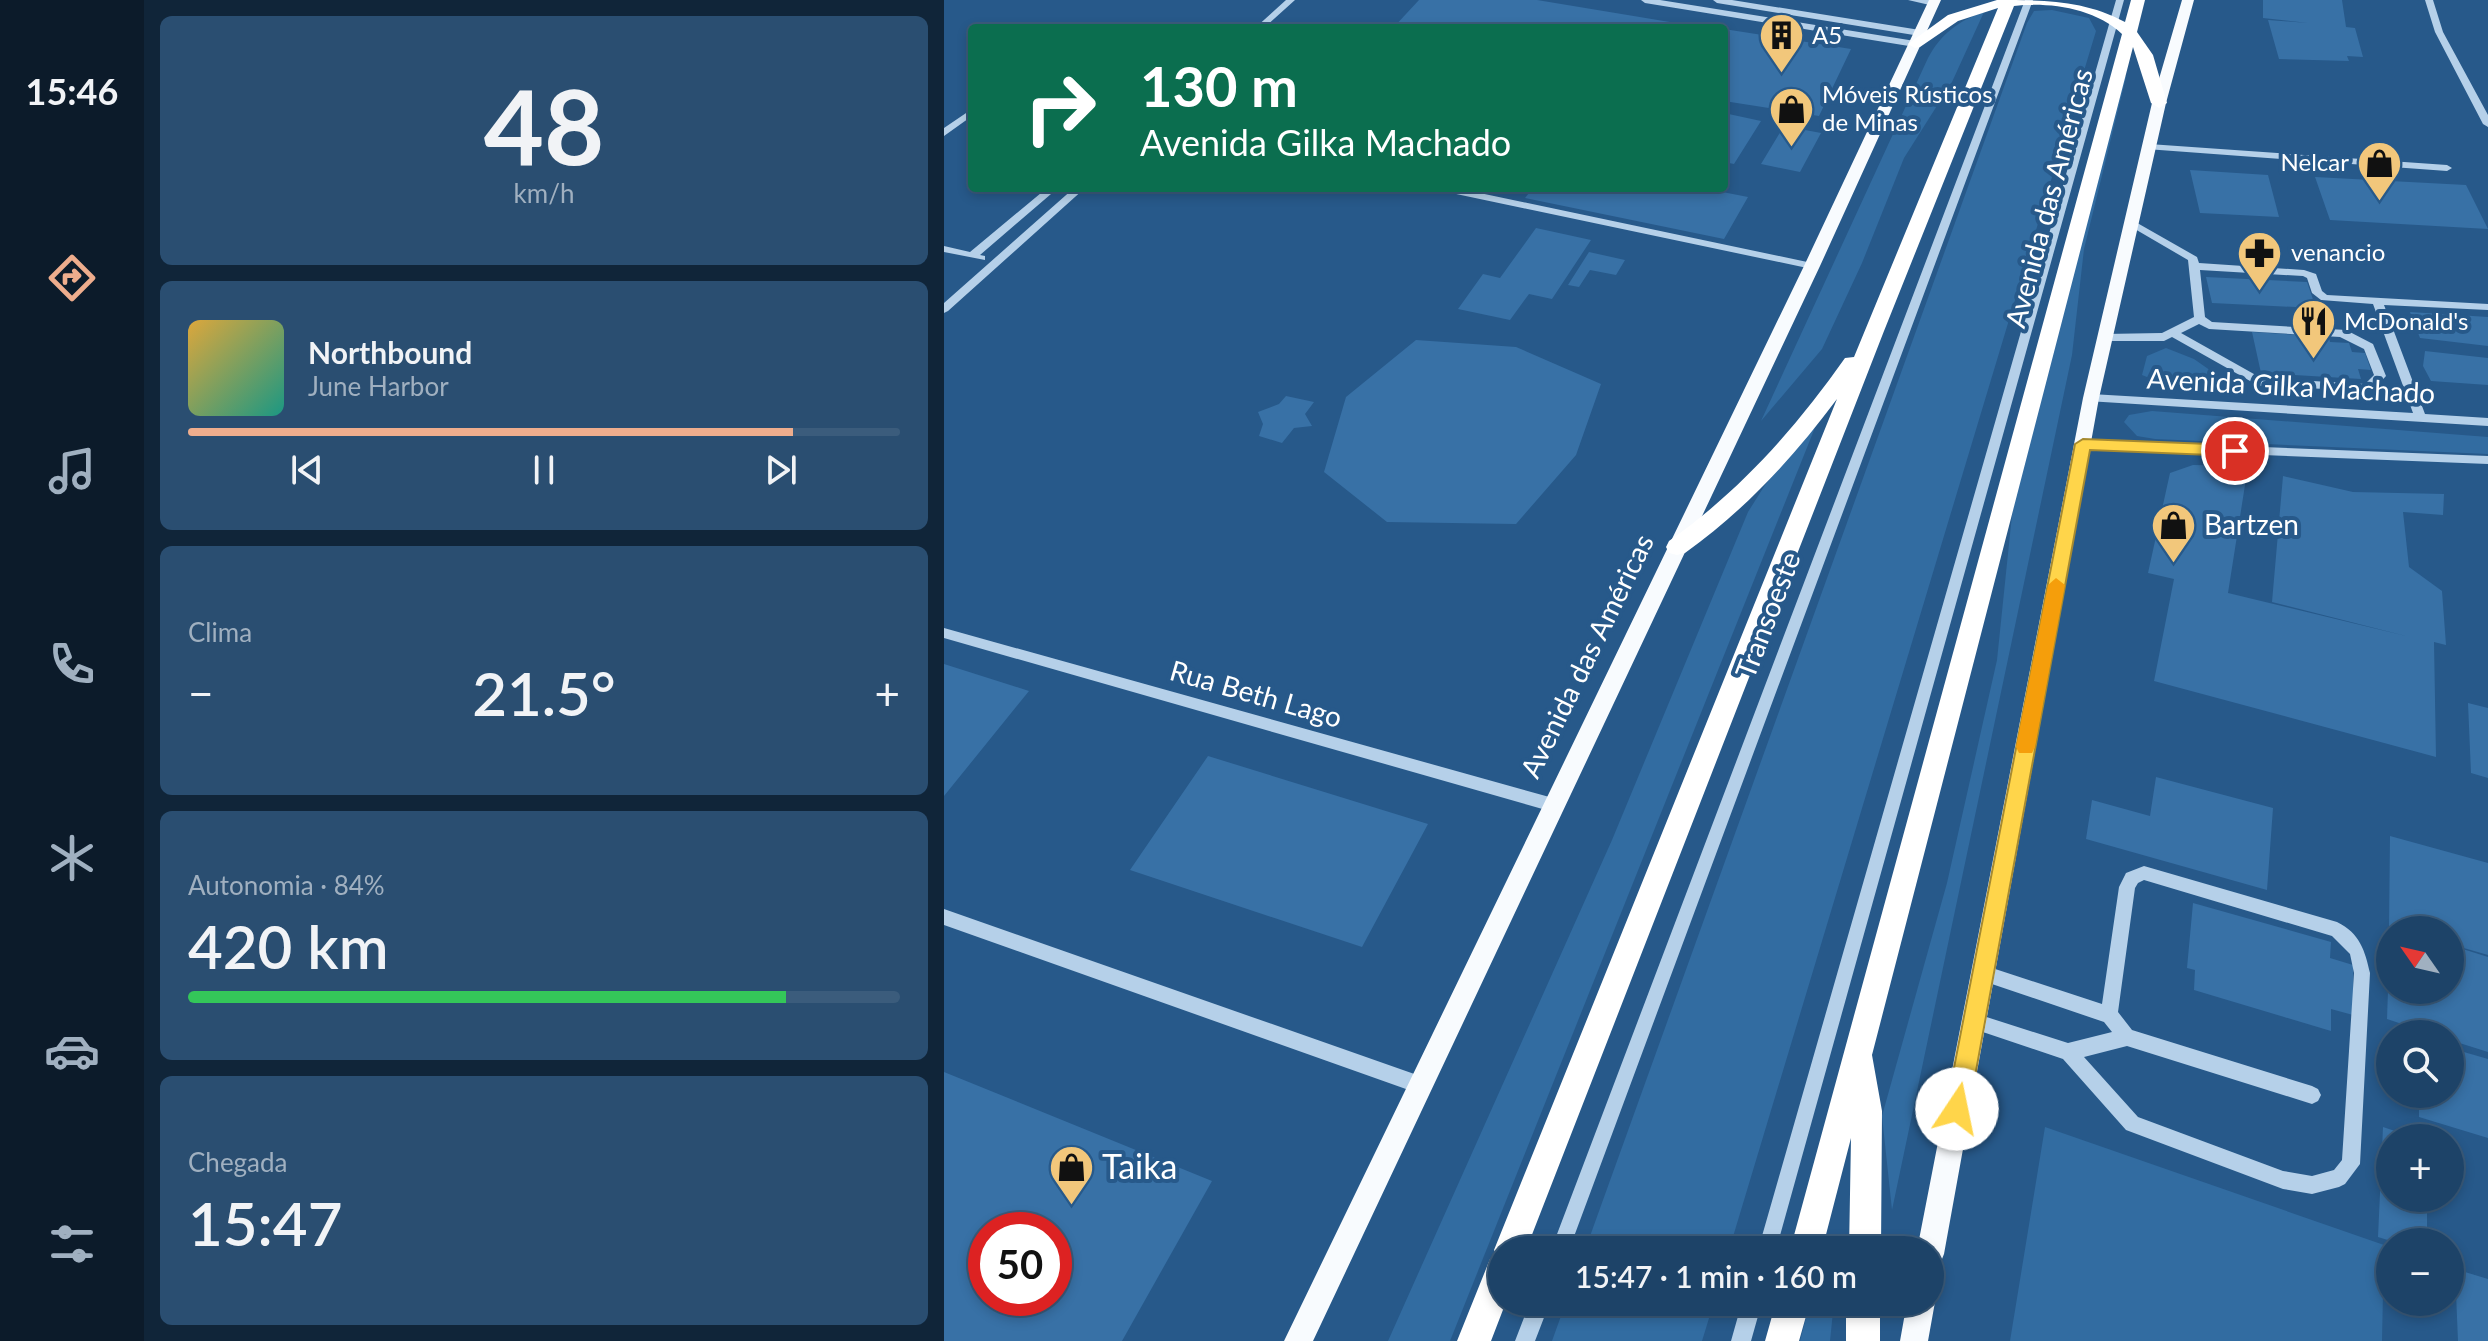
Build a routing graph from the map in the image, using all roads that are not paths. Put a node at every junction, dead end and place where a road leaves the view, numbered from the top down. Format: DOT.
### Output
graph roads {
  1 [pos="1291,0"];
  2 [pos="1645,0"];
  3 [pos="1717,0"];
  4 [pos="1912,0"];
  5 [pos="2021,0"];
  6 [pos="2120,0"];
  7 [pos="2138,0"];
  8 [pos="2188,0"];
  9 [pos="2429,0"];
  10 [pos="1934,2"];
  11 [pos="1264,24"];
  12 [pos="2121,27"];
  13 [pos="1918,38"];
  14 [pos="2159,103"];
  15 [pos="968,115"];
  16 [pos="2488,124"];
  17 [pos="944,133"];
  18 [pos="2149,147"];
  19 [pos="2447,168"];
  20 [pos="1048,192"];
  21 [pos="1076,192"];
  22 [pos="1461,192"];
  23 [pos="2132,223"];
  24 [pos="944,249"];
  25 [pos="972,256"];
  26 [pos="997,262"];
  27 [pos="1812,266"];
  28 [pos="2194,266"];
  29 [pos="2377,301"];
  30 [pos="2488,307"];
  31 [pos="944,309"];
  32 [pos="2200,319"];
  33 [pos="1874,331"];
  34 [pos="2173,333"];
  35 [pos="2105,338"];
  36 [pos="2091,398"];
  37 [pos="2421,418"];
  38 [pos="2488,422"];
  39 [pos="2083,444"];
  40 [pos="2488,460"];
  41 [pos="1677,547"];
  42 [pos="944,633"];
  43 [pos="1553,805"];
  44 [pos="944,917"];
  45 [pos="1983,973"];
  46 [pos="2109,1015"];
  47 [pos="1974,1021"];
  48 [pos="2127,1037"];
  49 [pos="1859,1052"];
  50 [pos="2068,1052"];
  51 [pos="1420,1085"];
  52 [pos="2312,1095"];
  53 [pos="1516,1236"];
  54 [pos="1565,1236"];
  55 [pos="1771,1236"];
  56 [pos="1810,1236"];
  57 [pos="1865,1236"];
  58 [pos="1933,1236"];
  59 [pos="1488,1306"];
  60 [pos="1535,1316"];
  61 [pos="1748,1316"];
  62 [pos="1789,1316"];
  63 [pos="1863,1316"];
  64 [pos="1918,1316"];
  65 [pos="1298,1341"];
  66 [pos="1474,1341"];
  67 [pos="1525,1341"];
  68 [pos="1741,1341"];
  69 [pos="1782,1341"];
  70 [pos="1863,1341"];
  71 [pos="1914,1341"];
  1 -- 11 [label="street"];
  2 -- 13 [label="street"];
  3 -- 13 [label="street"];
  4 -- 10 [label="street"];
  5 -- 12 [label="highway"];
  5 -- 13 [label="highway"];
  5 -- 33 [label="highway"];
  5 -- 54 [label="street, Transoeste"];
  6 -- 12 [label="street"];
  7 -- 12 [label="highway, Avenida das Américas"];
  8 -- 14 [label="main road"];
  9 -- 16 [label="street"];
  10 -- 13 [label="main road, Avenida das Américas"];
  12 -- 14 [label="highway"];
  12 -- 49 [label="highway, Avenida das Américas"];
  12 -- 55 [label="street"];
  13 -- 27 [label="main road, Avenida das Américas"];
  14 -- 18 [label="main road"];
  15 -- 17 [label="street"];
  18 -- 19 [label="street"];
  18 -- 23 [label="main road"];
  20 -- 25 [label="street"];
  21 -- 26 [label="street"];
  22 -- 27 [label="street"];
  23 -- 28 [label="street"];
  23 -- 35 [label="main road"];
  24 -- 25 [label="street"];
  25 -- 26 [label="street"];
  26 -- 31 [label="street"];
  27 -- 41 [label="main road, Avenida das Américas"];
  28 -- 29 [label="street"];
  28 -- 32 [label="street"];
  29 -- 30 [label="street"];
  29 -- 37 [label="street"];
  32 -- 34 [label="street"];
  32 -- 34 [label="street"];
  33 -- 41 [label="highway"];
  33 -- 53 [label="highway"];
  34 -- 35 [label="street"];
  35 -- 36 [label="main road"];
  36 -- 37 [label="street, Avenida Gilka Machado"];
  36 -- 39 [label="main road"];
  37 -- 38 [label="street, Avenida Gilka Machado"];
  39 -- 40 [label="street"];
  39 -- 45 [label="main road"];
  41 -- 43 [label="main road, Avenida das Américas"];
  42 -- 43 [label="street, Rua Beth Lago"];
  43 -- 51 [label="main road, Avenida das Américas"];
  44 -- 51 [label="street"];
  45 -- 46 [label="street"];
  45 -- 47 [label="main road"];
  46 -- 48 [label="street"];
  46 -- 50 [label="street"];
  47 -- 50 [label="street"];
  47 -- 58 [label="main road"];
  48 -- 50 [label="street"];
  48 -- 52 [label="street"];
  49 -- 56 [label="highway, Avenida das Américas"];
  49 -- 57 [label="highway"];
  51 -- 65 [label="main road, Avenida das Américas"];
  59 -- 66 [label="highway"];
  60 -- 67 [label="street"];
  61 -- 68 [label="street"];
  62 -- 69 [label="highway"];
  63 -- 70 [label="highway"];
  64 -- 71 [label="main road"];
}
